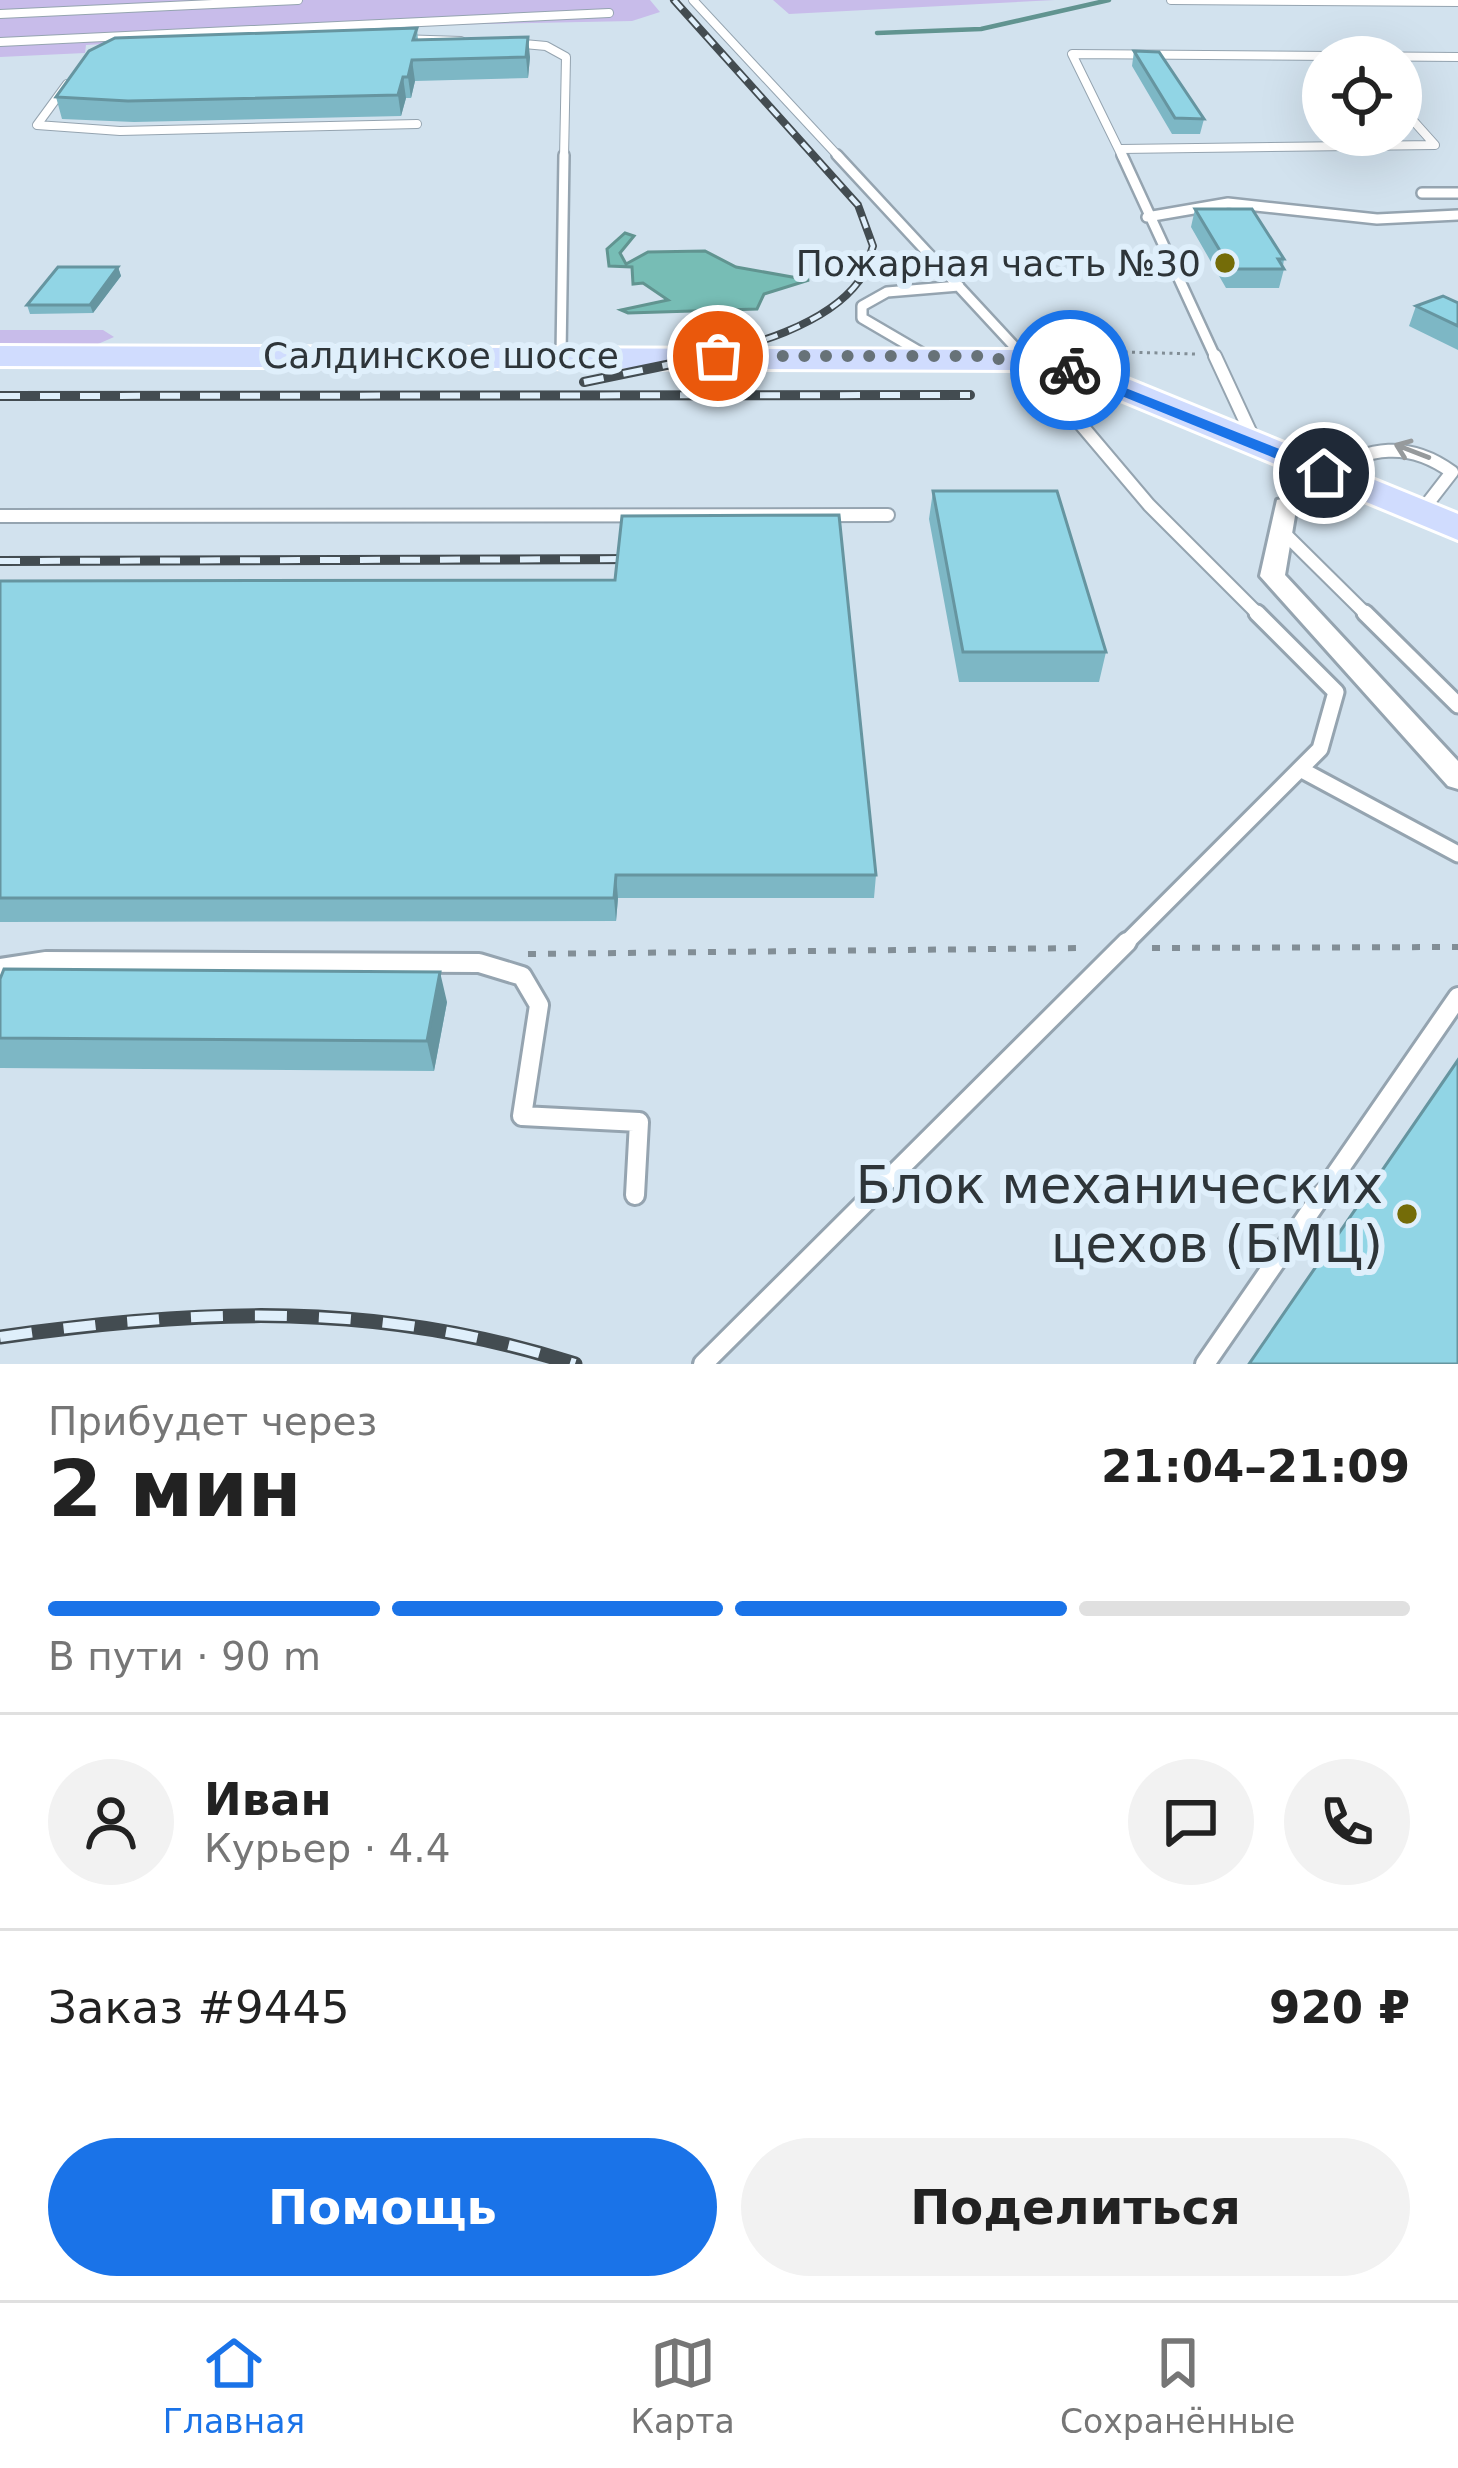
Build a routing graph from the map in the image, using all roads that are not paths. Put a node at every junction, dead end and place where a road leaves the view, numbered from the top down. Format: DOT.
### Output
graph roads {
  1 [pos="298,0"];
  2 [pos="693,0"];
  3 [pos="1171,0"];
  4 [pos="1203,0"];
  5 [pos="1241,0"];
  6 [pos="1280,0"];
  7 [pos="1318,1"];
  8 [pos="1355,1"];
  9 [pos="1392,1"];
  10 [pos="1431,1"];
  11 [pos="1458,2"];
  12 [pos="610,13"];
  13 [pos="0,14"];
  14 [pos="386,40"];
  15 [pos="0,42"];
  16 [pos="476,42"];
  17 [pos="503,43"];
  18 [pos="1302,56"];
  19 [pos="1422,57"];
  20 [pos="1458,57"];
  21 [pos="73,76"];
  22 [pos="417,124"];
  23 [pos="1422,130"];
  24 [pos="1422,145"];
  25 [pos="1302,147"];
  26 [pos="1120,149"];
  27 [pos="1422,193"];
  28 [pos="1458,193"];
  29 [pos="1458,215"];
  30 [pos="1147,218"];
  31 [pos="958,286"];
  32 [pos="561,355"];
  33 [pos="0,356"];
  34 [pos="927,356"];
  35 [pos="1027,360"];
  36 [pos="1256,445"];
  37 [pos="1324,473"];
  38 [pos="1361,488"];
  39 [pos="1421,512"];
  40 [pos="888,515"];
  41 [pos="0,516"];
  42 [pos="1458,528"];
  43 [pos="1282,531"];
  44 [pos="1458,705"];
  45 [pos="1300,769"];
  46 [pos="1458,779"];
  47 [pos="1458,854"];
  48 [pos="0,968"];
  49 [pos="1458,997"];
  50 [pos="635,1195"];
  51 [pos="703,1364"];
  52 [pos="1205,1364"];
  1 -- 13 [label="lane"];
  2 -- 31 [label="lane"];
  3 -- 4 [label="lane"];
  4 -- 5 [label="lane"];
  5 -- 6 [label="lane"];
  6 -- 7 [label="lane"];
  7 -- 8 [label="lane"];
  8 -- 9 [label="lane"];
  9 -- 10 [label="lane"];
  10 -- 11 [label="lane"];
  12 -- 15 [label="lane"];
  14 -- 16 [label="lane"];
  17 -- 32 [label="lane"];
  18 -- 26 [label="lane"];
  19 -- 20 [label="lane"];
  21 -- 22 [label="lane"];
  23 -- 24 [label="lane"];
  25 -- 26 [label="lane"];
  26 -- 30 [label="lane"];
  27 -- 28 [label="lane"];
  29 -- 30 [label="lane"];
  30 -- 36 [label="lane"];
  31 -- 34 [label="lane"];
  31 -- 35 [label="lane"];
  32 -- 33 [label="main road, Салдинское шоссе"];
  32 -- 34 [label="main road, Салдинское шоссе"];
  34 -- 35 [label="main road, Салдинское шоссе"];
  35 -- 36 [label="main road, Салдинское шоссе"];
  35 -- 45 [label="lane"];
  36 -- 37 [label="main road, Салдинское шоссе"];
  37 -- 38 [label="main road, Салдинское шоссе"];
  39 -- 37 [label="lane, one-way"];
  38 -- 39 [label="main road, Салдинское шоссе"];
  38 -- 43 [label="street"];
  39 -- 42 [label="main road, Салдинское шоссе"];
  40 -- 41 [label="lane"];
  43 -- 44 [label="lane"];
  43 -- 46 [label="street"];
  45 -- 47 [label="lane"];
  45 -- 51 [label="lane"];
  48 -- 50 [label="lane"];
  49 -- 52 [label="lane"];
}
